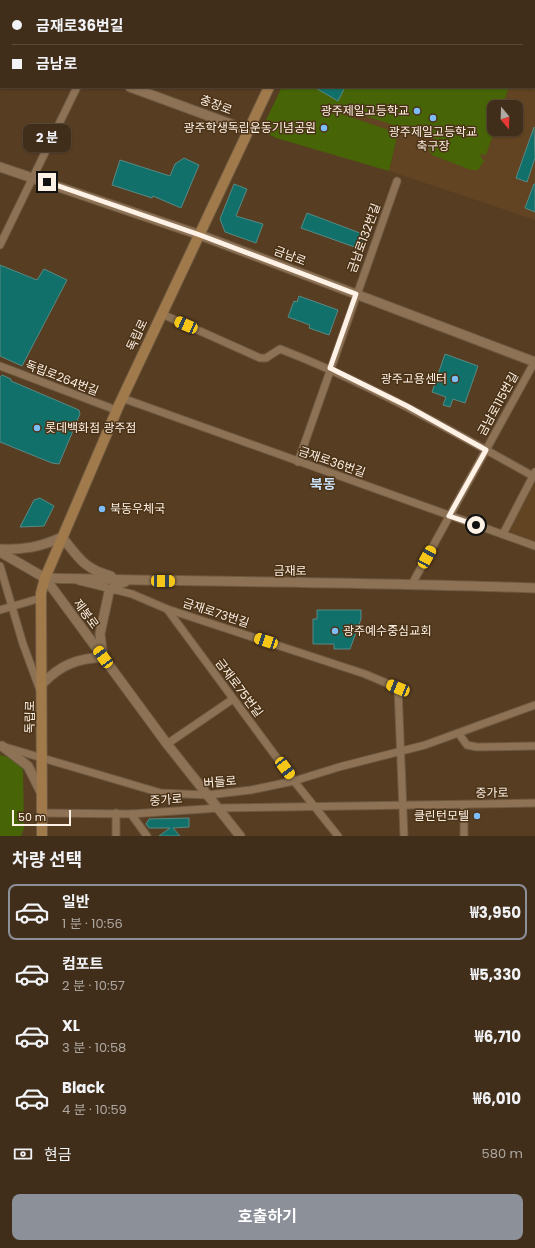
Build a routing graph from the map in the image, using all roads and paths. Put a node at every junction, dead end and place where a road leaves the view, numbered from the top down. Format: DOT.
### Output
graph roads {
  1 [pos="76,88"];
  2 [pos="133,88"];
  3 [pos="268,88"];
  4 [pos="247,130"];
  5 [pos="0,167"];
  6 [pos="34,178"];
  7 [pos="397,181"];
  8 [pos="200,235"];
  9 [pos="0,245"];
  10 [pos="356,294"];
  11 [pos="162,314"];
  12 [pos="535,361"];
  13 [pos="0,366"];
  14 [pos="330,368"];
  15 [pos="122,398"];
  16 [pos="116,410"];
  17 [pos="486,450"];
  18 [pos="298,462"];
  19 [pos="534,474"];
  20 [pos="449,516"];
  21 [pos="503,534"];
  22 [pos="62,537"];
  23 [pos="535,546"];
  24 [pos="0,549"];
  25 [pos="0,552"];
  26 [pos="0,566"];
  27 [pos="45,578"];
  28 [pos="70,579"];
  29 [pos="128,580"];
  30 [pos="412,584"];
  31 [pos="535,588"];
  32 [pos="111,589"];
  33 [pos="41,598"];
  34 [pos="12,606"];
  35 [pos="167,609"];
  36 [pos="0,610"];
  37 [pos="103,657"];
  38 [pos="43,683"];
  39 [pos="43,697"];
  40 [pos="233,699"];
  41 [pos="535,705"];
  42 [pos="459,734"];
  43 [pos="167,744"];
  44 [pos="1,746"];
  45 [pos="535,746"];
  46 [pos="400,751"];
  47 [pos="42,758"];
  48 [pos="294,781"];
  49 [pos="42,795"];
  50 [pos="208,795"];
  51 [pos="535,803"];
  52 [pos="464,805"];
  53 [pos="402,806"];
  54 [pos="316,807"];
  55 [pos="219,808"];
  56 [pos="42,813"];
  57 [pos="116,813"];
  58 [pos="131,814"];
  59 [pos="42,836"];
  60 [pos="116,836"];
  61 [pos="147,836"];
  62 [pos="240,836"];
  63 [pos="338,836"];
  64 [pos="404,836"];
  65 [pos="464,836"];
  1 -- 6 [label="street"];
  2 -- 4 [label="street, 충장로"];
  3 -- 4 [label="main road, 독립로"];
  4 -- 8 [label="main road, 독립로"];
  5 -- 6 [label="street, 금남로"];
  6 -- 8 [label="street, 금남로"];
  6 -- 9 [label="street"];
  7 -- 10 [label="street, 금남로132번길"];
  8 -- 10 [label="street, 금남로"];
  8 -- 11 [label="main road, 독립로"];
  10 -- 12 [label="street, 금남로"];
  10 -- 14 [label="street, 금남로132번길"];
  11 -- 14 [label="street"];
  11 -- 15 [label="main road, 독립로"];
  12 -- 17 [label="street, 금남로115번길"];
  13 -- 16 [label="street, 독립로264번길"];
  14 -- 17 [label="street"];
  14 -- 18 [label="street, 금남로132번길"];
  15 -- 16 [label="main road, 독립로"];
  15 -- 18 [label="street, 금재로36번길"];
  16 -- 22 [label="main road, 독립로"];
  17 -- 19 [label="street"];
  17 -- 20 [label="street, 금남로115번길"];
  18 -- 20 [label="street, 금재로36번길"];
  19 -- 21 [label="street"];
  20 -- 21 [label="street, 금재로36번길"];
  20 -- 30 [label="street, 금남로115번길"];
  21 -- 23 [label="street, 금재로36번길"];
  22 -- 24 [label="street"];
  22 -- 27 [label="main road, 독립로"];
  22 -- 29 [label="street"];
  25 -- 27 [label="street, 제봉로"];
  26 -- 34 [label="street"];
  27 -- 28 [label="street, 금재로"];
  27 -- 33 [label="main road, 독립로"];
  27 -- 37 [label="street, 제봉로"];
  28 -- 29 [label="street, 금재로"];
  28 -- 32 [label="street, 금재로73번길"];
  29 -- 30 [label="street, 금재로"];
  29 -- 32 [label="street"];
  30 -- 31 [label="street, 금재로"];
  32 -- 35 [label="street, 금재로73번길"];
  32 -- 37 [label="street"];
  33 -- 34 [label="street"];
  33 -- 38 [label="main road, 독립로"];
  34 -- 36 [label="street"];
  34 -- 39 [label="street"];
  35 -- 40 [label="street, 금재로75번길"];
  35 -- 46 [label="street, 금재로73번길"];
  37 -- 38 [label="street"];
  37 -- 43 [label="street, 제봉로"];
  38 -- 39 [label="main road, 독립로"];
  39 -- 47 [label="main road, 독립로"];
  40 -- 43 [label="street"];
  40 -- 48 [label="street, 금재로75번길"];
  41 -- 42 [label="street, 버들로"];
  42 -- 45 [label="street"];
  42 -- 46 [label="street, 버들로"];
  43 -- 50 [label="street, 제봉로"];
  44 -- 47 [label="street, 버들로"];
  44 -- 49 [label="street"];
  46 -- 48 [label="street, 버들로"];
  46 -- 53 [label="street"];
  47 -- 49 [label="main road, 독립로"];
  47 -- 50 [label="street, 버들로"];
  48 -- 50 [label="street, 버들로"];
  48 -- 54 [label="street, 금재로75번길"];
  49 -- 56 [label="main road, 독립로"];
  50 -- 55 [label="street, 제봉로"];
  51 -- 52 [label="street, 중가로"];
  52 -- 53 [label="street, 중가로"];
  52 -- 65 [label="street"];
  53 -- 54 [label="street, 중가로"];
  53 -- 64 [label="street"];
  54 -- 55 [label="street, 중가로"];
  54 -- 63 [label="street"];
  55 -- 58 [label="street, 중가로"];
  55 -- 62 [label="street, 제봉로"];
  56 -- 57 [label="street, 중가로"];
  56 -- 59 [label="main road, 독립로"];
  57 -- 58 [label="street, 중가로"];
  57 -- 60 [label="street"];
  58 -- 61 [label="street"];
}
